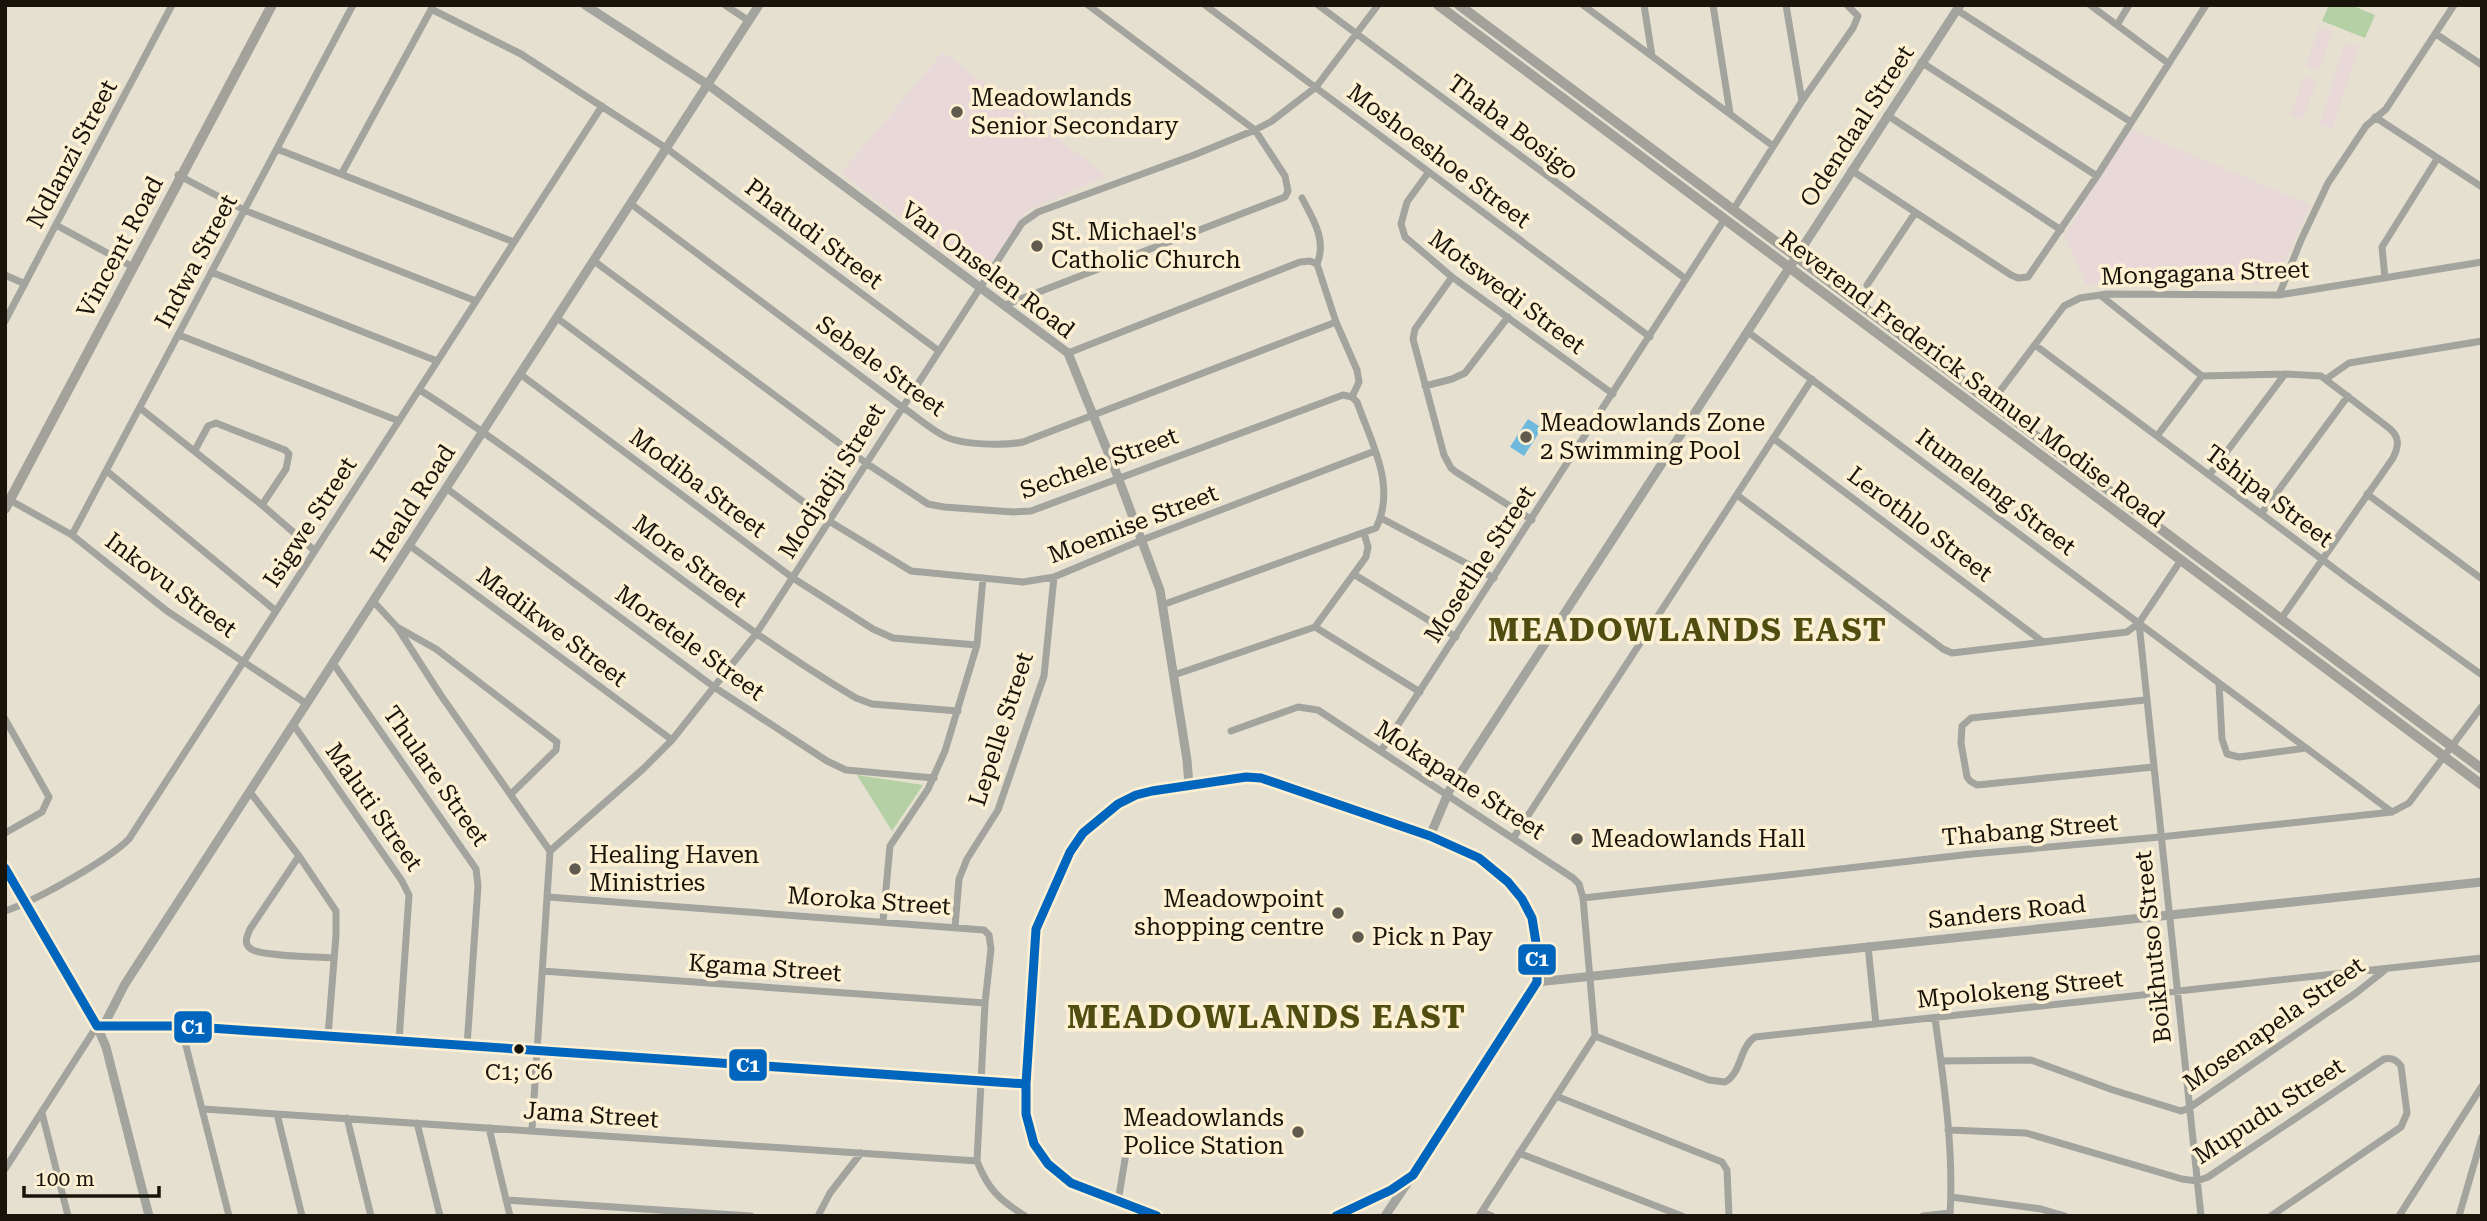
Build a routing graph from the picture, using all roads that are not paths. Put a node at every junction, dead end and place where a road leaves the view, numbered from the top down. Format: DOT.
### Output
graph roads {
  1 [pos="172,5"];
  2 [pos="265,5"];
  3 [pos="272,5"];
  4 [pos="353,5"];
  5 [pos="585,5"];
  6 [pos="725,5"];
  7 [pos="760,5"];
  8 [pos="1088,5"];
  9 [pos="1205,5"];
  10 [pos="1318,5"];
  11 [pos="1378,5"];
  12 [pos="1438,5"];
  13 [pos="1459,5"];
  14 [pos="1583,5"];
  15 [pos="1644,5"];
  16 [pos="1713,5"];
  17 [pos="1786,5"];
  18 [pos="1847,5"];
  19 [pos="2090,5"];
  20 [pos="2129,5"];
  21 [pos="2206,5"];
  22 [pos="2454,5"];
  23 [pos="432,7"];
  24 [pos="1958,7"];
  25 [pos="749,21"];
  26 [pos="2117,24"];
  27 [pos="1357,34"];
  28 [pos="2436,34"];
  29 [pos="1652,56"];
  30 [pos="1921,62"];
  31 [pos="2168,63"];
  32 [pos="2482,65"];
  33 [pos="707,84"];
  34 [pos="1316,88"];
  35 [pos="1802,101"];
  36 [pos="602,106"];
  37 [pos="1730,113"];
  38 [pos="1887,116"];
  39 [pos="2375,117"];
  40 [pos="2131,122"];
  41 [pos="1255,130"];
  42 [pos="1773,146"];
  43 [pos="666,148"];
  44 [pos="277,149"];
  45 [pos="2437,159"];
  46 [pos="1851,170"];
  47 [pos="342,173"];
  48 [pos="1428,173"];
  49 [pos="179,176"];
  50 [pos="2097,176"];
  51 [pos="2482,187"];
  52 [pos="1302,198"];
  53 [pos="631,204"];
  54 [pos="1733,210"];
  55 [pos="244,211"];
  56 [pos="1914,212"];
  57 [pos="1724,220"];
  58 [pos="56,225"];
  59 [pos="2061,229"];
  60 [pos="514,242"];
  61 [pos="1796,256"];
  62 [pos="594,261"];
  63 [pos="2482,262"];
  64 [pos="1317,264"];
  65 [pos="131,267"];
  66 [pos="1788,268"];
  67 [pos="211,272"];
  68 [pos="5,275"];
  69 [pos="1452,277"];
  70 [pos="2385,278"];
  71 [pos="1686,279"];
  72 [pos="25,284"];
  73 [pos="1867,285"];
  74 [pos="980,287"];
  75 [pos="2100,295"];
  76 [pos="2279,295"];
  77 [pos="476,301"];
  78 [pos="1005,305"];
  79 [pos="1508,317"];
  80 [pos="557,318"];
  81 [pos="5,321"];
  82 [pos="1336,322"];
  83 [pos="1748,332"];
  84 [pos="179,335"];
  85 [pos="1650,337"];
  86 [pos="2482,341"];
  87 [pos="2035,345"];
  88 [pos="939,351"];
  89 [pos="1068,353"];
  90 [pos="437,362"];
  91 [pos="520,374"];
  92 [pos="2285,374"];
  93 [pos="2202,376"];
  94 [pos="1812,379"];
  95 [pos="2326,379"];
  96 [pos="1425,386"];
  97 [pos="420,390"];
  98 [pos="1613,394"];
  99 [pos="2348,396"];
  100 [pos="1352,397"];
  101 [pos="1991,403"];
  102 [pos="902,407"];
  103 [pos="140,408"];
  104 [pos="1093,415"];
  105 [pos="399,421"];
  106 [pos="483,431"];
  107 [pos="2157,436"];
  108 [pos="1773,438"];
  109 [pos="195,450"];
  110 [pos="1375,451"];
  111 [pos="866,463"];
  112 [pos="108,471"];
  113 [pos="2210,474"];
  114 [pos="1118,477"];
  115 [pos="446,488"];
  116 [pos="2367,494"];
  117 [pos="1737,495"];
  118 [pos="6,501"];
  119 [pos="262,505"];
  120 [pos="2261,514"];
  121 [pos="1381,518"];
  122 [pos="1532,520"];
  123 [pos="830,521"];
  124 [pos="1364,533"];
  125 [pos="72,535"];
  126 [pos="1142,540"];
  127 [pos="409,545"];
  128 [pos="315,551"];
  129 [pos="2320,559"];
  130 [pos="2181,560"];
  131 [pos="1354,575"];
  132 [pos="1054,577"];
  133 [pos="793,578"];
  134 [pos="983,578"];
  135 [pos="1494,578"];
  136 [pos="2482,579"];
  137 [pos="373,601"];
  138 [pos="1163,605"];
  139 [pos="276,611"];
  140 [pos="2281,619"];
  141 [pos="2139,623"];
  142 [pos="397,626"];
  143 [pos="1315,627"];
  144 [pos="756,634"];
  145 [pos="1456,637"];
  146 [pos="2043,642"];
  147 [pos="977,645"];
  148 [pos="243,662"];
  149 [pos="333,663"];
  150 [pos="1174,675"];
  151 [pos="2482,675"];
  152 [pos="2219,684"];
  153 [pos="714,687"];
  154 [pos="1420,692"];
  155 [pos="2145,700"];
  156 [pos="307,705"];
  157 [pos="2482,706"];
  158 [pos="958,711"];
  159 [pos="5,719"];
  160 [pos="293,724"];
  161 [pos="1231,731"];
  162 [pos="672,740"];
  163 [pos="2452,747"];
  164 [pos="2306,748"];
  165 [pos="1381,751"];
  166 [pos="2444,757"];
  167 [pos="2153,767"];
  168 [pos="2482,769"];
  169 [pos="934,778"];
  170 [pos="1189,785"];
  171 [pos="2482,785"];
  172 [pos="250,792"];
  173 [pos="511,794"];
  174 [pos="1446,795"];
  175 [pos="2392,812"];
  176 [pos="5,833"];
  177 [pos="1430,836"];
  178 [pos="1514,837"];
  179 [pos="2161,837"];
  180 [pos="550,851"];
  181 [pos="299,856"];
  182 [pos="5,868"];
  183 [pos="2482,882"];
  184 [pos="548,897"];
  185 [pos="1583,898"];
  186 [pos="25,904"];
  187 [pos="5,911"];
  188 [pos="2168,914"];
  189 [pos="883,921"];
  190 [pos="956,927"];
  191 [pos="1868,946"];
  192 [pos="334,958"];
  193 [pos="2482,958"];
  194 [pos="2386,970"];
  195 [pos="542,971"];
  196 [pos="1589,976"];
  197 [pos="1537,982"];
  198 [pos="2177,992"];
  199 [pos="985,1003"];
  200 [pos="1936,1018"];
  201 [pos="1876,1024"];
  202 [pos="101,1025"];
  203 [pos="181,1026"];
  204 [pos="328,1036"];
  205 [pos="1595,1037"];
  206 [pos="399,1041"];
  207 [pos="467,1046"];
  208 [pos="537,1051"];
  209 [pos="1941,1061"];
  210 [pos="982,1081"];
  211 [pos="1026,1084"];
  212 [pos="2482,1086"];
  213 [pos="1556,1096"];
  214 [pos="203,1108"];
  215 [pos="2189,1108"];
  216 [pos="42,1113"];
  217 [pos="277,1114"];
  218 [pos="347,1118"];
  219 [pos="416,1123"];
  220 [pos="489,1128"];
  221 [pos="532,1129"];
  222 [pos="1948,1130"];
  223 [pos="1129,1135"];
  224 [pos="2482,1137"];
  225 [pos="861,1153"];
  226 [pos="1520,1153"];
  227 [pos="977,1161"];
  228 [pos="5,1169"];
  229 [pos="1413,1175"];
  230 [pos="2197,1181"];
  231 [pos="1951,1197"];
  232 [pos="506,1200"];
  233 [pos="1118,1202"];
  234 [pos="1481,1214"];
  235 [pos="1950,1214"];
  236 [pos="2399,1214"];
  237 [pos="68,1216"];
  238 [pos="149,1216"];
  239 [pos="229,1216"];
  240 [pos="302,1216"];
  241 [pos="371,1216"];
  242 [pos="440,1216"];
  243 [pos="510,1216"];
  244 [pos="751,1216"];
  245 [pos="818,1216"];
  246 [pos="1025,1216"];
  247 [pos="1157,1216"];
  248 [pos="1335,1216"];
  249 [pos="1385,1216"];
  250 [pos="1492,1216"];
  251 [pos="1682,1216"];
  252 [pos="1729,1216"];
  253 [pos="1923,1216"];
  254 [pos="2065,1216"];
  255 [pos="2201,1216"];
  256 [pos="2271,1216"];
  257 [pos="2459,1216"];
  1 -- 58 [label="street, Ndlanzi Street"];
  2 -- 49 [label="main road, Vincent Road"];
  3 -- 49 [label="main road, Vincent Road"];
  4 -- 44 [label="street, Indwa Street"];
  5 -- 33 [label="street, Van Onselen Road"];
  6 -- 25 [label="street"];
  7 -- 25 [label="street, Heald Road"];
  8 -- 41 [label="street"];
  9 -- 34 [label="street, Moshoeshoe Street"];
  10 -- 27 [label="street, Thaba Bosigo"];
  11 -- 27 [label="street, Modjadji Street"];
  12 -- 57 [label="main road, Reverend Frederick Samuel Modise Road"];
  13 -- 54 [label="main road, Reverend Frederick Samuel Modise Road"];
  14 -- 29 [label="street"];
  15 -- 29 [label="street"];
  16 -- 37 [label="street"];
  17 -- 35 [label="street"];
  18 -- 35 [label="street"];
  19 -- 26 [label="street"];
  20 -- 26 [label="street"];
  21 -- 31 [label="street"];
  22 -- 28 [label="street"];
  23 -- 36 [label="street, Phatudi Street"];
  23 -- 47 [label="street"];
  24 -- 30 [label="street, Odendaal Street"];
  24 -- 40 [label="street"];
  25 -- 33 [label="street, Heald Road"];
  26 -- 31 [label="street"];
  27 -- 34 [label="street, Modjadji Street"];
  27 -- 71 [label="street, Thaba Bosigo"];
  28 -- 32 [label="street"];
  28 -- 39 [label="street"];
  29 -- 37 [label="street"];
  30 -- 38 [label="street, Odendaal Street"];
  30 -- 50 [label="street"];
  31 -- 40 [label="street"];
  33 -- 43 [label="street, Heald Road"];
  33 -- 74 [label="street, Van Onselen Road"];
  34 -- 41 [label="street, Modjadji Street"];
  34 -- 48 [label="street, Moshoeshoe Street"];
  35 -- 42 [label="street"];
  36 -- 43 [label="street, Phatudi Street"];
  36 -- 60 [label="street, Isigwe Street"];
  37 -- 42 [label="street"];
  38 -- 46 [label="street, Odendaal Street"];
  38 -- 59 [label="street"];
  39 -- 45 [label="street"];
  39 -- 76 [label="street"];
  40 -- 50 [label="street"];
  41 -- 74 [label="street, Modjadji Street"];
  41 -- 78 [label="street"];
  42 -- 54 [label="street"];
  43 -- 53 [label="street, Heald Road"];
  43 -- 88 [label="street, Phatudi Street"];
  44 -- 47 [label="street"];
  44 -- 55 [label="street, Indwa Street"];
  45 -- 51 [label="street"];
  45 -- 70 [label="street"];
  46 -- 56 [label="street"];
  46 -- 61 [label="street, Odendaal Street"];
  47 -- 60 [label="street"];
  48 -- 69 [label="street, Motswedi Street"];
  48 -- 85 [label="street, Moshoeshoe Street"];
  49 -- 55 [label="street"];
  49 -- 65 [label="main road, Vincent Road"];
  50 -- 59 [label="street"];
  52 -- 64 [label="street"];
  53 -- 62 [label="street, Heald Road"];
  53 -- 102 [label="street, Sebele Street"];
  54 -- 61 [label="main road, Reverend Frederick Samuel Modise Road"];
  55 -- 67 [label="street, Indwa Street"];
  55 -- 77 [label="street"];
  56 -- 59 [label="street"];
  56 -- 73 [label="street"];
  57 -- 66 [label="main road, Reverend Frederick Samuel Modise Road"];
  57 -- 71 [label="street, Mosetlhe Street"];
  58 -- 65 [label="street"];
  58 -- 72 [label="street, Ndlanzi Street"];
  60 -- 77 [label="street, Isigwe Street"];
  61 -- 66 [label="street, Odendaal Street"];
  61 -- 101 [label="main road, Reverend Frederick Samuel Modise Road"];
  62 -- 80 [label="street, Heald Road"];
  62 -- 111 [label="street, Sechele Street"];
  63 -- 70 [label="street, Mongagana Street"];
  64 -- 82 [label="street"];
  64 -- 89 [label="street"];
  65 -- 118 [label="main road, Vincent Road"];
  66 -- 83 [label="street, Odendaal Street"];
  66 -- 130 [label="main road, Reverend Frederick Samuel Modise Road"];
  67 -- 84 [label="street, Indwa Street"];
  67 -- 90 [label="street"];
  68 -- 72 [label="street"];
  69 -- 79 [label="street, Motswedi Street"];
  69 -- 96 [label="street"];
  70 -- 76 [label="street, Mongagana Street"];
  71 -- 85 [label="street, Mosetlhe Street"];
  72 -- 81 [label="street, Ndlanzi Street"];
  74 -- 78 [label="street, Van Onselen Road"];
  74 -- 88 [label="street, Modjadji Street"];
  75 -- 76 [label="street, Mongagana Street"];
  75 -- 87 [label="street, Mongagana Street"];
  75 -- 93 [label="street"];
  77 -- 90 [label="street, Isigwe Street"];
  78 -- 89 [label="street, Van Onselen Road"];
  79 -- 96 [label="street"];
  79 -- 98 [label="street, Motswedi Street"];
  80 -- 91 [label="street, Heald Road"];
  80 -- 123 [label="street, Moemise Street"];
  82 -- 100 [label="street"];
  82 -- 104 [label="street, Sebele Street"];
  83 -- 94 [label="street, Itumeleng Street"];
  83 -- 174 [label="street, Odendaal Street"];
  84 -- 103 [label="street, Indwa Street"];
  84 -- 105 [label="street"];
  85 -- 98 [label="street, Mosetlhe Street"];
  86 -- 95 [label="street"];
  87 -- 101 [label="street, Mongagana Street"];
  87 -- 107 [label="street, Tshipa Street"];
  88 -- 102 [label="street, Modjadji Street"];
  89 -- 104 [label="street, Van Onselen Road"];
  90 -- 97 [label="street, Isigwe Street"];
  91 -- 106 [label="street, Heald Road"];
  91 -- 133 [label="street, Modiba Street"];
  92 -- 93 [label="street"];
  92 -- 95 [label="street"];
  92 -- 113 [label="street"];
  93 -- 107 [label="street"];
  94 -- 108 [label="street"];
  94 -- 141 [label="street, Itumeleng Street"];
  95 -- 99 [label="street"];
  96 -- 122 [label="street"];
  97 -- 105 [label="street, Isigwe Street"];
  97 -- 106 [label="street, More Street"];
  98 -- 122 [label="street, Mosetlhe Street"];
  99 -- 116 [label="street"];
  99 -- 120 [label="street"];
  100 -- 110 [label="street"];
  100 -- 114 [label="street, Sechele Street"];
  101 -- 140 [label="main road, Reverend Frederick Samuel Modise Road"];
  102 -- 104 [label="street, Sebele Street"];
  102 -- 111 [label="street, Modjadji Street"];
  103 -- 109 [label="street"];
  103 -- 112 [label="street, Indwa Street"];
  104 -- 114 [label="street, Van Onselen Road"];
  105 -- 128 [label="street, Isigwe Street"];
  106 -- 115 [label="street, Heald Road"];
  106 -- 144 [label="street, More Street"];
  107 -- 113 [label="street, Tshipa Street"];
  108 -- 117 [label="street"];
  108 -- 146 [label="street, Lerothlo Street"];
  109 -- 119 [label="street"];
  109 -- 119 [label="street"];
  110 -- 121 [label="street"];
  110 -- 126 [label="street, Moemise Street"];
  111 -- 114 [label="street, Sechele Street"];
  111 -- 123 [label="street, Modjadji Street"];
  112 -- 125 [label="street, Indwa Street"];
  112 -- 139 [label="street"];
  113 -- 120 [label="street, Tshipa Street"];
  114 -- 126 [label="street, Van Onselen Road"];
  115 -- 127 [label="street, Heald Road"];
  115 -- 153 [label="street, Moretele Street"];
  116 -- 129 [label="street"];
  116 -- 136 [label="street"];
  117 -- 146 [label="street"];
  117 -- 178 [label="street"];
  118 -- 125 [label="street, Inkovu Street"];
  119 -- 128 [label="street"];
  120 -- 129 [label="street, Tshipa Street"];
  121 -- 124 [label="street"];
  121 -- 135 [label="street"];
  122 -- 135 [label="street, Mosetlhe Street"];
  123 -- 133 [label="street, Modjadji Street"];
  123 -- 134 [label="street, Moemise Street"];
  124 -- 131 [label="street"];
  124 -- 138 [label="street"];
  125 -- 148 [label="street, Inkovu Street"];
  126 -- 132 [label="street, Moemise Street"];
  126 -- 138 [label="street, Van Onselen Road"];
  127 -- 137 [label="street, Heald Road"];
  127 -- 162 [label="street, Madikwe Street"];
  128 -- 139 [label="street, Isigwe Street"];
  129 -- 140 [label="street"];
  129 -- 151 [label="street, Tshipa Street"];
  130 -- 141 [label="street"];
  130 -- 166 [label="main road, Reverend Frederick Samuel Modise Road"];
  131 -- 143 [label="street"];
  131 -- 145 [label="street"];
  132 -- 134 [label="street, Moemise Street"];
  132 -- 190 [label="street, Lepelle Street"];
  133 -- 144 [label="street, Modjadji Street"];
  133 -- 147 [label="street, Modiba Street"];
  134 -- 147 [label="street"];
  135 -- 145 [label="street, Mosetlhe Street"];
  137 -- 142 [label="street"];
  137 -- 149 [label="street, Heald Road"];
  138 -- 150 [label="street, Van Onselen Road"];
  139 -- 148 [label="street, Isigwe Street"];
  140 -- 163 [label="main road, Reverend Frederick Samuel Modise Road"];
  141 -- 146 [label="street"];
  141 -- 152 [label="street, Itumeleng Street"];
  141 -- 155 [label="street, Boikhutso Street"];
  142 -- 173 [label="street"];
  142 -- 173 [label="street"];
  143 -- 150 [label="street"];
  143 -- 154 [label="street"];
  144 -- 153 [label="street, Modjadji Street"];
  144 -- 158 [label="street, More Street"];
  145 -- 154 [label="street, Mosetlhe Street"];
  147 -- 158 [label="street"];
  148 -- 156 [label="street, Inkovu Street"];
  148 -- 186 [label="street, Isigwe Street"];
  149 -- 156 [label="street, Heald Road"];
  149 -- 207 [label="street, Thulare Street"];
  150 -- 170 [label="street, Van Onselen Road"];
  152 -- 164 [label="street, Itumeleng Street"];
  152 -- 164 [label="street"];
  153 -- 162 [label="street, Modjadji Street"];
  153 -- 169 [label="street, Moretele Street"];
  154 -- 165 [label="street, Mosetlhe Street"];
  155 -- 167 [label="street, Boikhutso Street"];
  155 -- 167 [label="street"];
  156 -- 160 [label="street, Heald Road"];
  157 -- 163 [label="street"];
  158 -- 169 [label="street"];
  159 -- 176 [label="street"];
  160 -- 172 [label="street, Heald Road"];
  160 -- 206 [label="street, Maluti Street"];
  161 -- 165 [label="street, Mokapane Street"];
  162 -- 180 [label="street, Modjadji Street"];
  163 -- 166 [label="street"];
  163 -- 168 [label="main road, Reverend Frederick Samuel Modise Road"];
  164 -- 175 [label="street, Itumeleng Street"];
  165 -- 174 [label="street, Mokapane Street"];
  166 -- 171 [label="main road, Reverend Frederick Samuel Modise Road"];
  166 -- 175 [label="street"];
  167 -- 179 [label="street, Boikhutso Street"];
  169 -- 189 [label="street"];
  170 -- 177 [label="street"];
  170 -- 211 [label="street"];
  172 -- 181 [label="street"];
  172 -- 202 [label="street, Heald Road"];
  173 -- 180 [label="street"];
  174 -- 177 [label="street, Odendaal Street"];
  174 -- 178 [label="street, Mokapane Street"];
  175 -- 179 [label="street, Thabang Street"];
  177 -- 197 [label="street"];
  178 -- 185 [label="street, Mokapane Street"];
  179 -- 185 [label="street, Thabang Street"];
  179 -- 188 [label="street, Boikhutso Street"];
  180 -- 184 [label="street"];
  181 -- 192 [label="street"];
  181 -- 192 [label="street"];
  182 -- 186 [label="street"];
  183 -- 188 [label="street, Sanders Road"];
  184 -- 189 [label="street, Moroka Street"];
  184 -- 195 [label="street"];
  185 -- 196 [label="street"];
  186 -- 187 [label="street, Isigwe Street"];
  186 -- 202 [label="street"];
  188 -- 191 [label="street, Sanders Road"];
  188 -- 198 [label="street, Boikhutso Street"];
  189 -- 190 [label="street, Moroka Street"];
  190 -- 199 [label="street, Moroka Street"];
  191 -- 196 [label="street, Sanders Road"];
  191 -- 201 [label="street"];
  192 -- 204 [label="street"];
  193 -- 194 [label="street, Mpolokeng Street"];
  194 -- 198 [label="street, Mpolokeng Street"];
  194 -- 215 [label="street, Mosenapela Street"];
  195 -- 199 [label="street, Kgama Street"];
  195 -- 208 [label="street"];
  196 -- 197 [label="street, Sanders Road"];
  196 -- 205 [label="street"];
  197 -- 229 [label="street"];
  198 -- 200 [label="street, Mpolokeng Street"];
  198 -- 215 [label="street, Boikhutso Street"];
  199 -- 210 [label="street"];
  200 -- 201 [label="street, Mpolokeng Street"];
  200 -- 209 [label="street"];
  201 -- 205 [label="street, Mpolokeng Street"];
  202 -- 203 [label="street"];
  202 -- 216 [label="street, Heald Road"];
  202 -- 238 [label="street"];
  203 -- 204 [label="street"];
  203 -- 214 [label="street"];
  204 -- 206 [label="street"];
  205 -- 213 [label="street"];
  206 -- 207 [label="street"];
  207 -- 208 [label="street"];
  208 -- 210 [label="street"];
  208 -- 221 [label="street"];
  209 -- 215 [label="street, Mosenapela Street"];
  209 -- 222 [label="street"];
  210 -- 211 [label="street"];
  210 -- 227 [label="street"];
  211 -- 233 [label="street"];
  212 -- 236 [label="street"];
  213 -- 226 [label="street"];
  213 -- 252 [label="street"];
  214 -- 217 [label="street, Jama Street"];
  214 -- 239 [label="street"];
  215 -- 230 [label="street, Boikhutso Street"];
  216 -- 228 [label="street, Heald Road"];
  216 -- 237 [label="street"];
  217 -- 218 [label="street, Jama Street"];
  217 -- 240 [label="street"];
  218 -- 219 [label="street, Jama Street"];
  218 -- 241 [label="street"];
  219 -- 220 [label="street, Jama Street"];
  219 -- 242 [label="street"];
  220 -- 221 [label="street, Jama Street"];
  220 -- 232 [label="street"];
  221 -- 225 [label="street, Jama Street"];
  222 -- 230 [label="street, Mupudu Street"];
  222 -- 231 [label="street"];
  223 -- 233 [label="street"];
  224 -- 257 [label="street"];
  225 -- 227 [label="street, Jama Street"];
  225 -- 245 [label="street"];
  226 -- 234 [label="street"];
  226 -- 251 [label="street"];
  227 -- 246 [label="street"];
  229 -- 248 [label="street"];
  229 -- 249 [label="street"];
  230 -- 255 [label="street, Boikhutso Street"];
  230 -- 256 [label="street, Mupudu Street"];
  231 -- 235 [label="street"];
  231 -- 254 [label="street"];
  232 -- 243 [label="street"];
  232 -- 244 [label="street"];
  233 -- 247 [label="street"];
  234 -- 250 [label="street"];
  235 -- 253 [label="street"];
}
